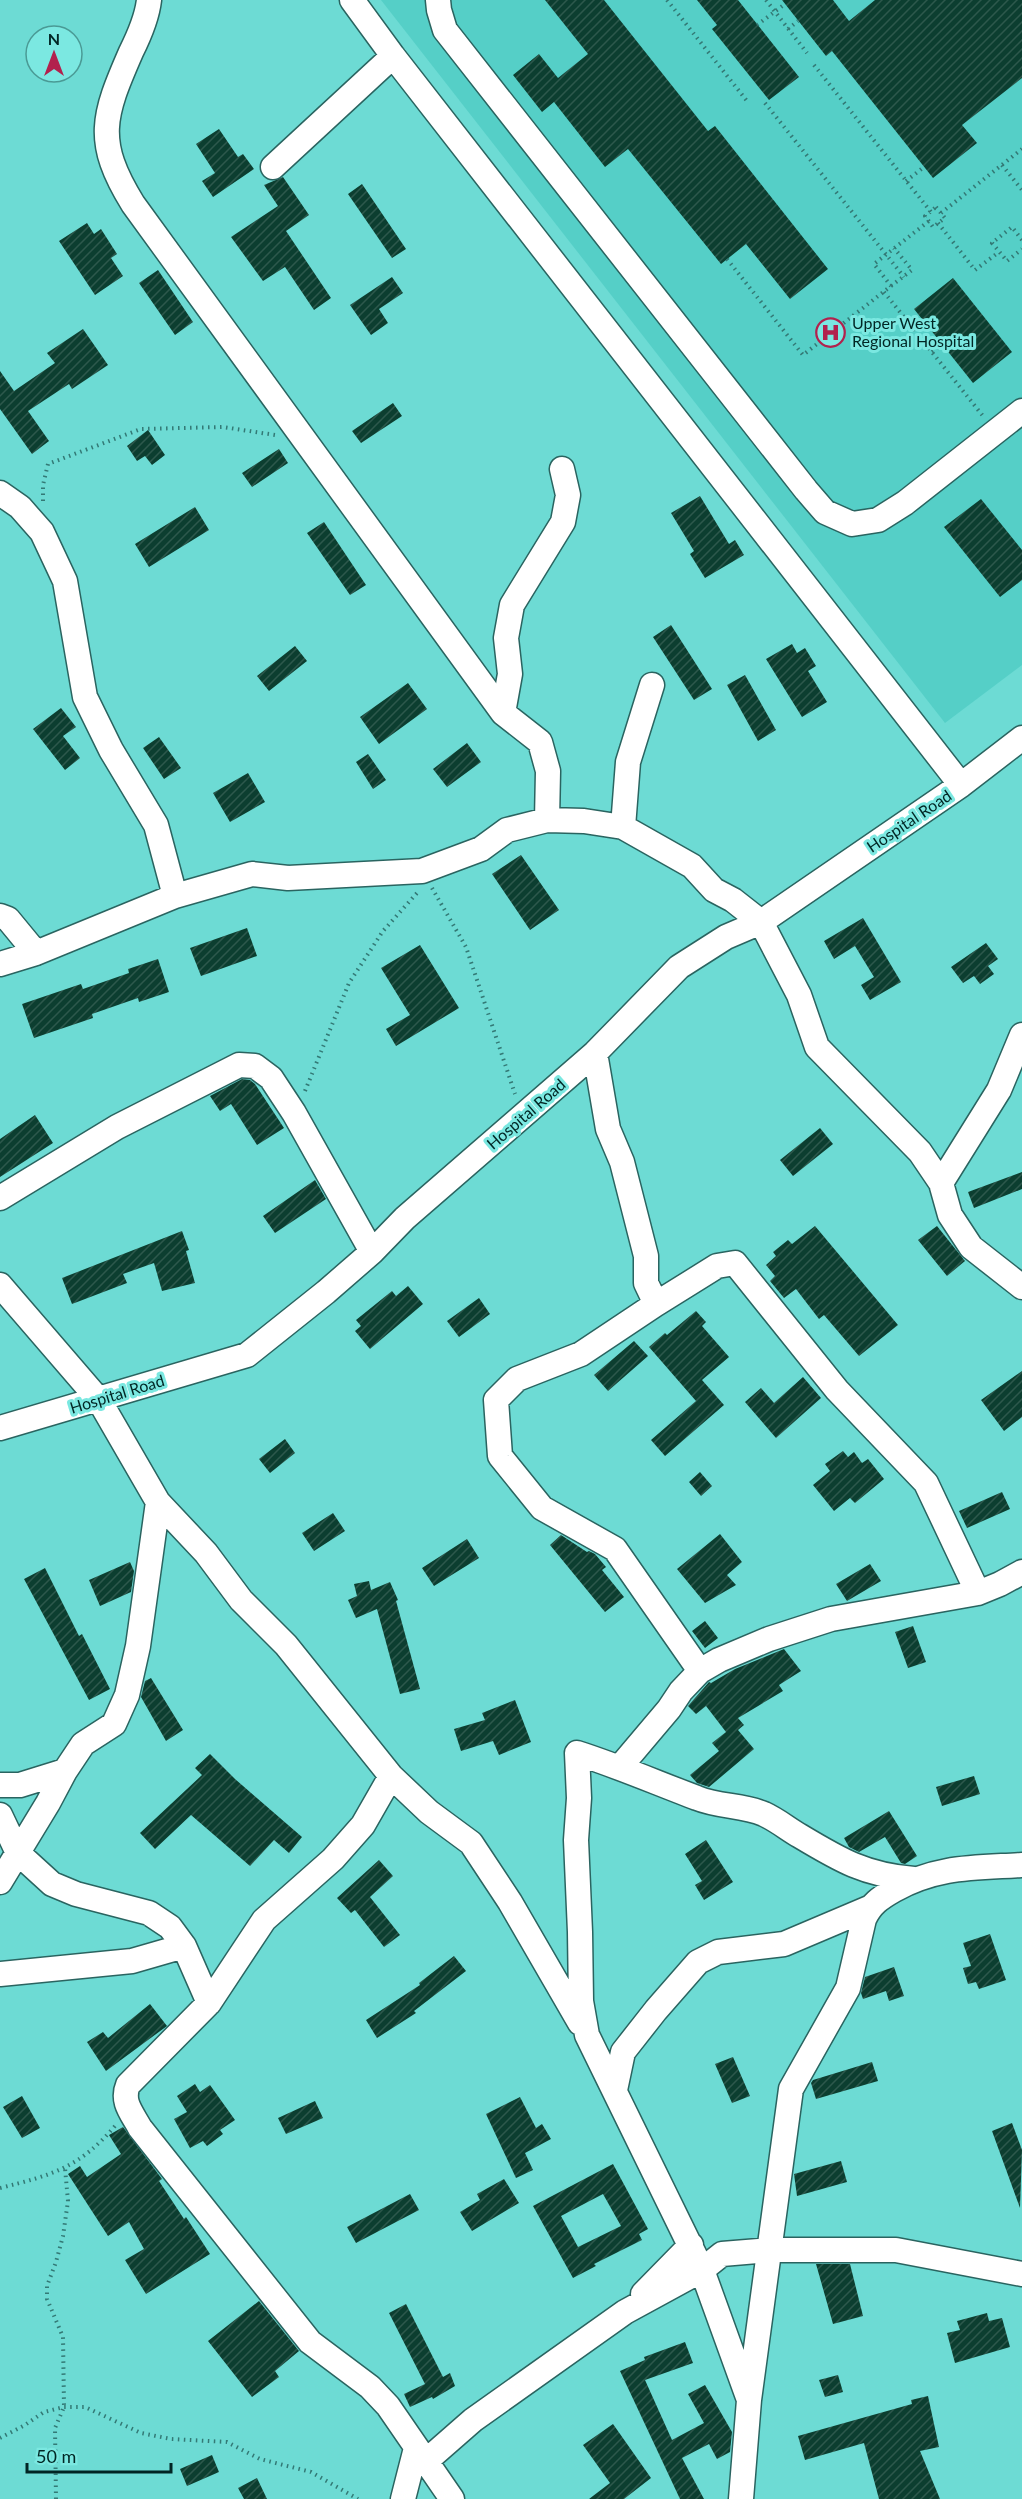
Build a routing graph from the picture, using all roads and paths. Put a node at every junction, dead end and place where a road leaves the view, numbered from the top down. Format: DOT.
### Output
graph roads {
  1 [pos="150,0"];
  2 [pos="352,0"];
  3 [pos="438,0"];
  4 [pos="667,0"];
  5 [pos="765,0"];
  6 [pos="785,4"];
  7 [pos="775,12"];
  8 [pos="798,21"];
  9 [pos="758,25"];
  10 [pos="788,28"];
  11 [pos="807,53"];
  12 [pos="393,56"];
  13 [pos="814,65"];
  14 [pos="747,101"];
  15 [pos="765,103"];
  16 [pos="1022,149"];
  17 [pos="1002,165"];
  18 [pos="273,167"];
  19 [pos="924,167"];
  20 [pos="906,181"];
  21 [pos="1022,190"];
  22 [pos="931,212"];
  23 [pos="941,213"];
  24 [pos="929,221"];
  25 [pos="938,223"];
  26 [pos="1021,237"];
  27 [pos="894,248"];
  28 [pos="1022,249"];
  29 [pos="999,252"];
  30 [pos="886,255"];
  31 [pos="727,259"];
  32 [pos="904,277"];
  33 [pos="891,286"];
  34 [pos="884,292"];
  35 [pos="942,345"];
  36 [pos="932,352"];
  37 [pos="1022,411"];
  38 [pos="996,432"];
  39 [pos="306,440"];
  40 [pos="562,469"];
  41 [pos="1,496"];
  42 [pos="42,532"];
  43 [pos="652,685"];
  44 [pos="503,713"];
  45 [pos="1022,738"];
  46 [pos="961,785"];
  47 [pos="547,820"];
  48 [pos="623,827"];
  49 [pos="424,876"];
  50 [pos="175,896"];
  51 [pos="0,916"];
  52 [pos="761,922"];
  53 [pos="36,953"];
  54 [pos="0,964"];
  55 [pos="1022,1035"];
  56 [pos="595,1053"];
  57 [pos="294,1113"];
  58 [pos="524,1118"];
  59 [pos="941,1183"];
  60 [pos="0,1198"];
  61 [pos="372,1252"];
  62 [pos="0,1285"];
  63 [pos="1022,1287"];
  64 [pos="656,1304"];
  65 [pos="99,1400"];
  66 [pos="0,1428"];
  67 [pos="158,1502"];
  68 [pos="1022,1572"];
  69 [pos="978,1593"];
  70 [pos="700,1671"];
  71 [pos="620,1767"];
  72 [pos="65,1771"];
  73 [pos="391,1776"];
  74 [pos="0,1785"];
  75 [pos="0,1815"];
  76 [pos="18,1853"];
  77 [pos="1022,1865"];
  78 [pos="914,1879"];
  79 [pos="0,1882"];
  80 [pos="869,1908"];
  81 [pos="184,1946"];
  82 [pos="0,1974"];
  83 [pos="209,2003"];
  84 [pos="587,2035"];
  85 [pos="615,2090"];
  86 [pos="128,2106"];
  87 [pos="66,2168"];
  88 [pos="0,2188"];
  89 [pos="691,2245"];
  90 [pos="770,2250"];
  91 [pos="702,2270"];
  92 [pos="1022,2274"];
  93 [pos="625,2312"];
  94 [pos="749,2400"];
  95 [pos="64,2407"];
  96 [pos="0,2438"];
  97 [pos="421,2455"];
  98 [pos="56,2499"];
  99 [pos="358,2499"];
  100 [pos="403,2499"];
  101 [pos="452,2499"];
  102 [pos="741,2499"];
  1 -- 39 [label="street"];
  2 -- 12 [label="street"];
  3 -- 38 [label="street"];
  4 -- 14 [label="path"];
  5 -- 7 [label="path"];
  6 -- 7 [label="path"];
  7 -- 9 [label="path"];
  7 -- 10 [label="path"];
  8 -- 10 [label="path"];
  10 -- 11 [label="path"];
  12 -- 18 [label="street"];
  12 -- 46 [label="street"];
  13 -- 20 [label="path"];
  15 -- 30 [label="path"];
  16 -- 17 [label="path"];
  17 -- 21 [label="path"];
  17 -- 23 [label="path"];
  19 -- 20 [label="path"];
  20 -- 22 [label="path"];
  22 -- 23 [label="path"];
  22 -- 24 [label="path"];
  23 -- 25 [label="path"];
  24 -- 25 [label="path"];
  24 -- 27 [label="path"];
  25 -- 29 [label="path"];
  26 -- 29 [label="path"];
  27 -- 30 [label="path"];
  27 -- 32 [label="path"];
  28 -- 29 [label="path"];
  30 -- 32 [label="path"];
  30 -- 33 [label="path"];
  31 -- 34 [label="path"];
  32 -- 33 [label="path"];
  33 -- 34 [label="path"];
  34 -- 36 [label="path"];
  35 -- 36 [label="path"];
  36 -- 38 [label="path"];
  37 -- 38 [label="street"];
  39 -- 42 [label="path"];
  39 -- 44 [label="street"];
  40 -- 44 [label="street"];
  41 -- 42 [label="street"];
  42 -- 50 [label="street"];
  43 -- 48 [label="street"];
  44 -- 47 [label="street"];
  45 -- 46 [label="street, Hospital Road"];
  46 -- 52 [label="street, Hospital Road"];
  47 -- 48 [label="street"];
  47 -- 49 [label="street"];
  48 -- 52 [label="street"];
  49 -- 50 [label="street"];
  49 -- 57 [label="path"];
  49 -- 58 [label="path"];
  50 -- 53 [label="street"];
  51 -- 53 [label="street"];
  52 -- 56 [label="street, Hospital Road"];
  52 -- 59 [label="street"];
  53 -- 54 [label="street"];
  55 -- 59 [label="street"];
  56 -- 58 [label="street, Hospital Road"];
  56 -- 64 [label="street"];
  57 -- 60 [label="street"];
  57 -- 61 [label="street"];
  58 -- 61 [label="street, Hospital Road"];
  59 -- 63 [label="street"];
  61 -- 65 [label="street, Hospital Road"];
  62 -- 65 [label="street"];
  64 -- 69 [label="street"];
  64 -- 70 [label="street"];
  65 -- 66 [label="street, Hospital Road"];
  65 -- 67 [label="street"];
  67 -- 72 [label="street"];
  67 -- 73 [label="street"];
  68 -- 69 [label="street"];
  69 -- 70 [label="street"];
  70 -- 71 [label="street"];
  71 -- 78 [label="street"];
  71 -- 84 [label="street"];
  72 -- 74 [label="street"];
  72 -- 76 [label="street"];
  73 -- 83 [label="street"];
  73 -- 84 [label="street"];
  75 -- 76 [label="street"];
  76 -- 79 [label="street"];
  76 -- 81 [label="street"];
  77 -- 78 [label="street"];
  78 -- 80 [label="street"];
  80 -- 85 [label="street"];
  80 -- 90 [label="street"];
  81 -- 82 [label="street"];
  81 -- 83 [label="street"];
  83 -- 86 [label="street"];
  84 -- 85 [label="street"];
  85 -- 89 [label="street"];
  86 -- 87 [label="path"];
  86 -- 97 [label="street"];
  87 -- 88 [label="path"];
  87 -- 95 [label="path"];
  89 -- 91 [label="street"];
  89 -- 93 [label="street"];
  90 -- 91 [label="street"];
  90 -- 92 [label="street"];
  90 -- 94 [label="street"];
  91 -- 93 [label="street"];
  91 -- 94 [label="street"];
  93 -- 97 [label="street"];
  94 -- 102 [label="street"];
  95 -- 96 [label="path"];
  95 -- 98 [label="path"];
  95 -- 99 [label="path"];
  97 -- 100 [label="street"];
  97 -- 101 [label="street"];
}
